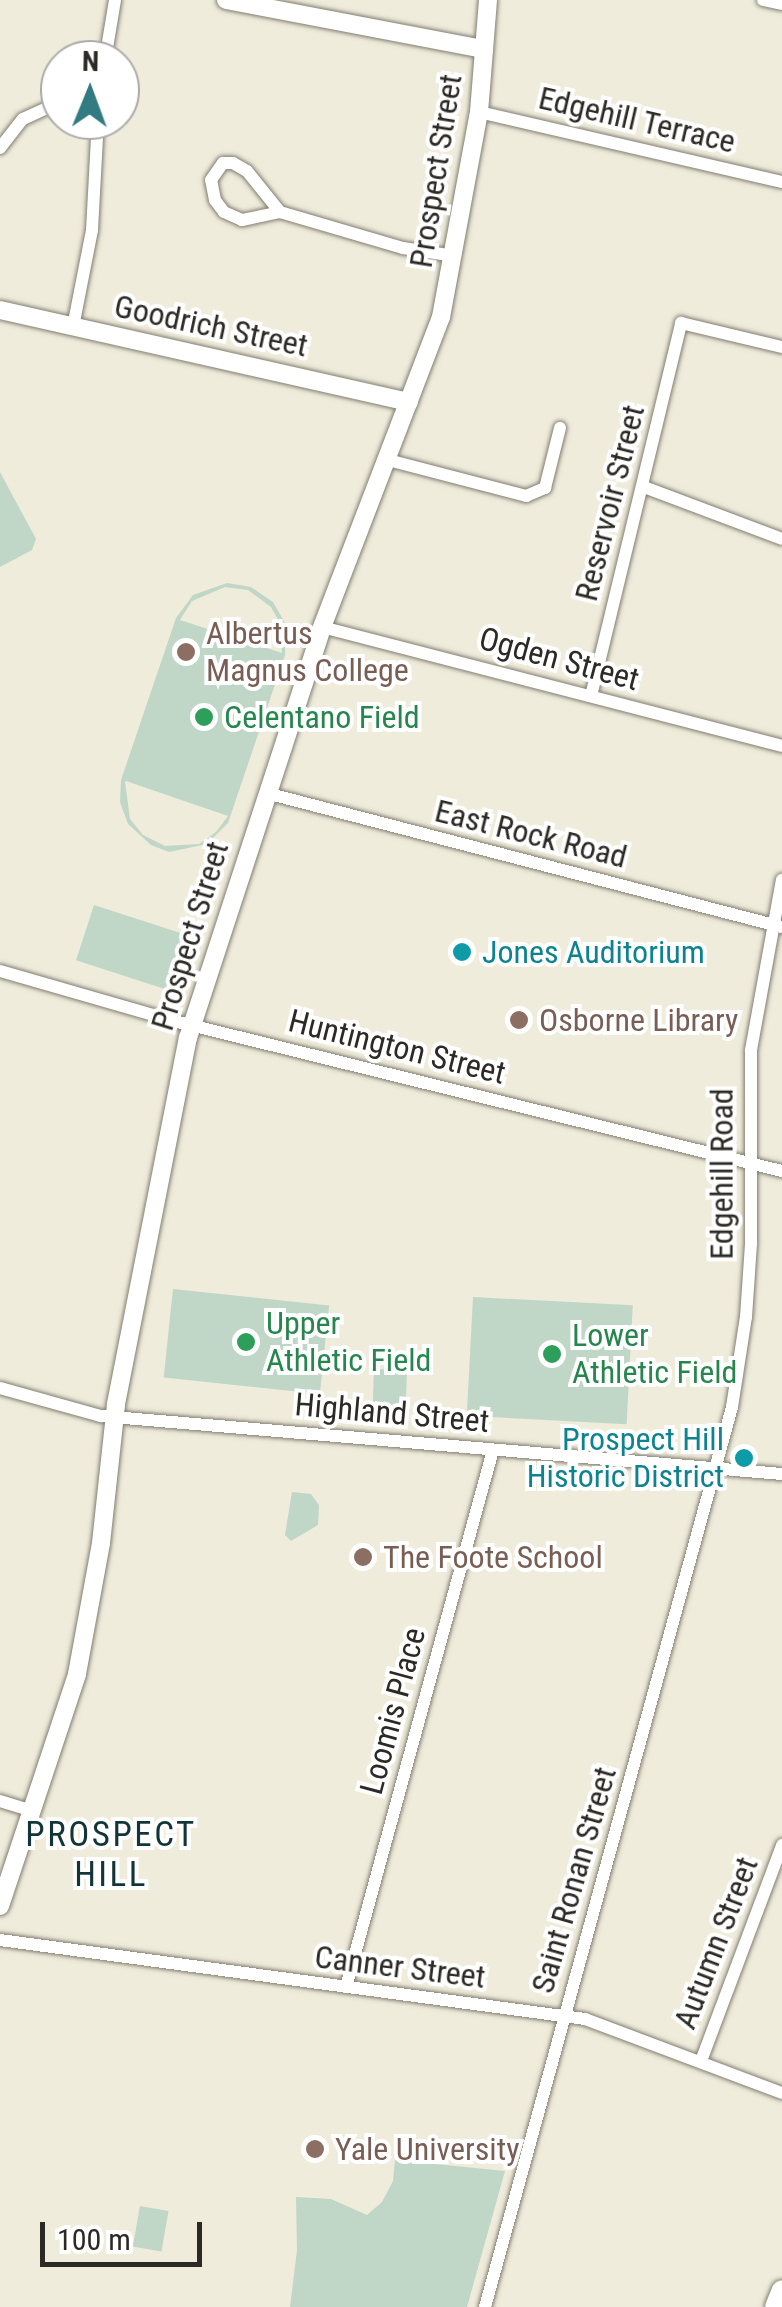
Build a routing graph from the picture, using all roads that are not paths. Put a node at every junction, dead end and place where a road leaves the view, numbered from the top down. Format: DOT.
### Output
graph roads {
  1 [pos="115,0"];
  2 [pos="226,0"];
  3 [pos="488,0"];
  4 [pos="763,0"];
  5 [pos="782,4"];
  6 [pos="108,40"];
  7 [pos="484,49"];
  8 [pos="40,111"];
  9 [pos="480,112"];
  10 [pos="97,140"];
  11 [pos="0,148"];
  12 [pos="782,182"];
  13 [pos="280,212"];
  14 [pos="454,256"];
  15 [pos="0,310"];
  16 [pos="73,327"];
  17 [pos="782,347"];
  18 [pos="409,402"];
  19 [pos="560,428"];
  20 [pos="388,460"];
  21 [pos="644,487"];
  22 [pos="782,539"];
  23 [pos="322,627"];
  24 [pos="592,696"];
  25 [pos="782,746"];
  26 [pos="266,793"];
  27 [pos="782,880"];
  28 [pos="777,926"];
  29 [pos="0,971"];
  30 [pos="192,1026"];
  31 [pos="750,1164"];
  32 [pos="782,1171"];
  33 [pos="0,1388"];
  34 [pos="114,1417"];
  35 [pos="494,1450"];
  36 [pos="717,1468"];
  37 [pos="782,1474"];
  38 [pos="0,1801"];
  39 [pos="33,1810"];
  40 [pos="782,1845"];
  41 [pos="0,1906"];
  42 [pos="0,1940"];
  43 [pos="346,1987"];
  44 [pos="565,2016"];
  45 [pos="701,2061"];
  46 [pos="782,2093"];
  47 [pos="782,2290"];
  48 [pos="485,2307"];
  49 [pos="775,2307"];
  1 -- 6 [label="street"];
  2 -- 7 [label="main road"];
  3 -- 7 [label="main road, Prospect Street"];
  4 -- 5 [label="street"];
  7 -- 9 [label="main road, Prospect Street"];
  8 -- 11 [label="street"];
  9 -- 12 [label="street, Edgehill Terrace"];
  9 -- 14 [label="main road, Prospect Street"];
  10 -- 16 [label="street"];
  13 -- 13 [label="street"];
  13 -- 14 [label="street"];
  14 -- 18 [label="main road, Prospect Street"];
  15 -- 16 [label="main road, Goodrich Street"];
  16 -- 18 [label="main road, Goodrich Street"];
  17 -- 21 [label="street, Reservoir Street"];
  18 -- 20 [label="main road, Prospect Street"];
  19 -- 20 [label="street"];
  20 -- 23 [label="main road, Prospect Street"];
  21 -- 22 [label="street"];
  21 -- 24 [label="street, Reservoir Street"];
  23 -- 24 [label="street, Ogden Street"];
  23 -- 26 [label="main road, Prospect Street"];
  24 -- 25 [label="street, Ogden Street"];
  26 -- 28 [label="street, East Rock Road"];
  26 -- 30 [label="main road, Prospect Street"];
  27 -- 28 [label="street, Edgehill Road"];
  28 -- 31 [label="street, Edgehill Road"];
  29 -- 30 [label="street, Huntington Street"];
  30 -- 31 [label="street, Huntington Street"];
  30 -- 34 [label="main road, Prospect Street"];
  31 -- 32 [label="street, Huntington Street"];
  31 -- 36 [label="street, Edgehill Road"];
  33 -- 34 [label="street, Highland Street"];
  34 -- 35 [label="street, Highland Street"];
  34 -- 39 [label="main road, Prospect Street"];
  35 -- 36 [label="street, Highland Street"];
  35 -- 43 [label="street, Loomis Place"];
  36 -- 37 [label="street, Highland Street"];
  36 -- 44 [label="street, Saint Ronan Street"];
  38 -- 39 [label="street"];
  39 -- 41 [label="main road, Prospect Street"];
  40 -- 45 [label="street, Autumn Street"];
  42 -- 43 [label="street, Canner Street"];
  43 -- 44 [label="street, Canner Street"];
  44 -- 45 [label="street, Canner Street"];
  44 -- 48 [label="street, Saint Ronan Street"];
  45 -- 46 [label="street, Canner Street"];
  47 -- 49 [label="main road"];
}
